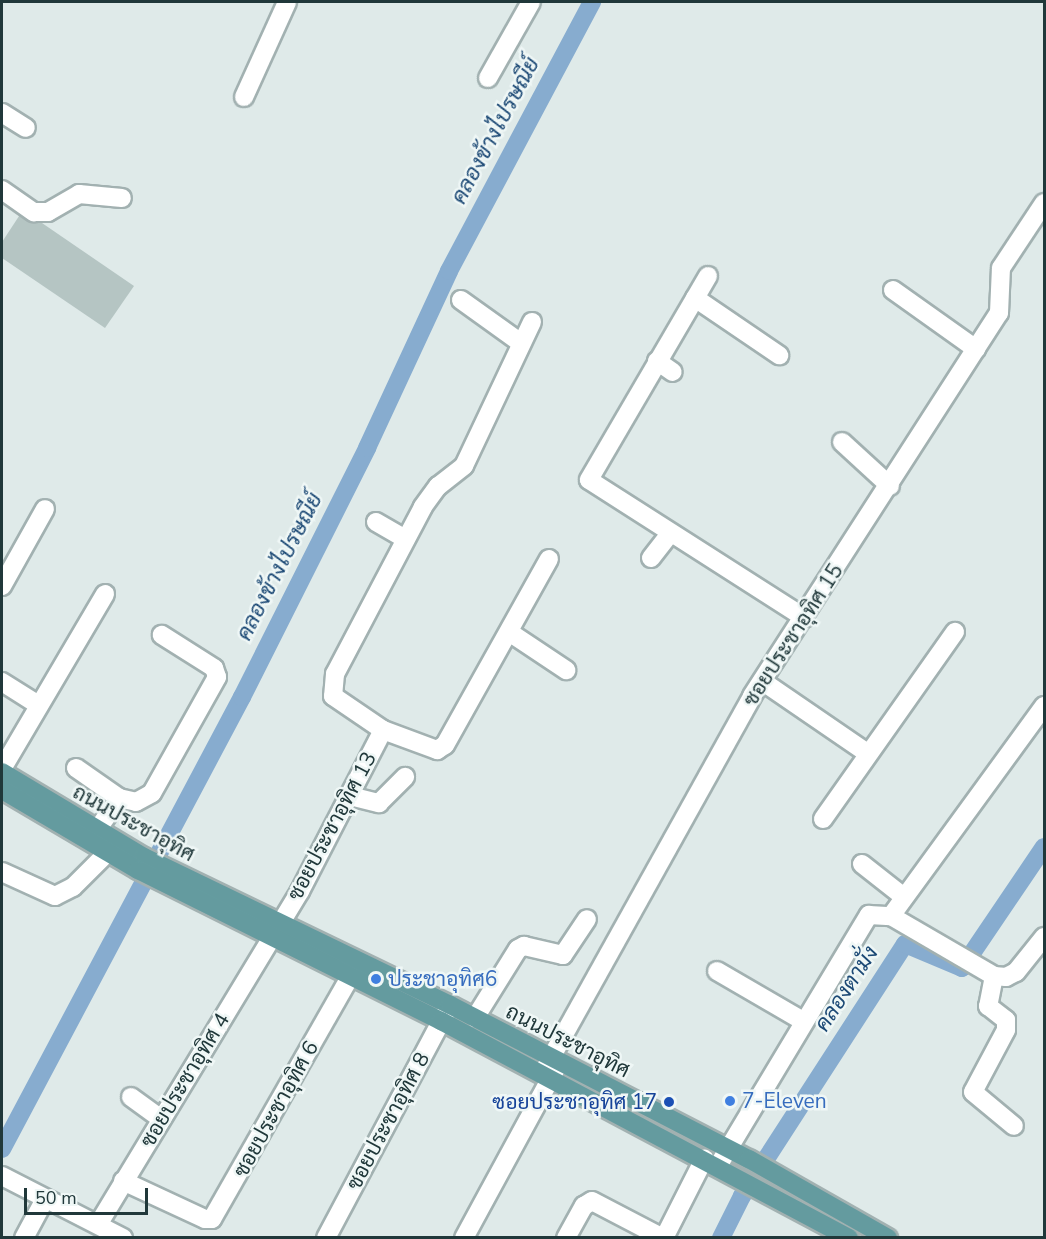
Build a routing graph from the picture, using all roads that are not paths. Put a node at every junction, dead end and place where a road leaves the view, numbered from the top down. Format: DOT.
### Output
graph roads {
  1 [pos="287,2"];
  2 [pos="531,2"];
  3 [pos="488,78"];
  4 [pos="243,97"];
  5 [pos="2,113"];
  6 [pos="26,128"];
  7 [pos="2,190"];
  8 [pos="123,198"];
  9 [pos="1044,203"];
  10 [pos="708,276"];
  11 [pos="893,290"];
  12 [pos="695,298"];
  13 [pos="461,300"];
  14 [pos="532,322"];
  15 [pos="521,344"];
  16 [pos="975,349"];
  17 [pos="779,355"];
  18 [pos="657,361"];
  19 [pos="672,372"];
  20 [pos="842,442"];
  21 [pos="890,486"];
  22 [pos="45,509"];
  23 [pos="376,522"];
  24 [pos="670,534"];
  25 [pos="406,539"];
  26 [pos="651,558"];
  27 [pos="549,559"];
  28 [pos="2,586"];
  29 [pos="105,594"];
  30 [pos="805,618"];
  31 [pos="508,632"];
  32 [pos="955,632"];
  33 [pos="162,636"];
  34 [pos="566,670"];
  35 [pos="762,681"];
  36 [pos="2,682"];
  37 [pos="38,704"];
  38 [pos="1044,706"];
  39 [pos="382,730"];
  40 [pos="867,753"];
  41 [pos="76,768"];
  42 [pos="2,771"];
  43 [pos="405,777"];
  44 [pos="2,790"];
  45 [pos="350,796"];
  46 [pos="119,798"];
  47 [pos="823,819"];
  48 [pos="97,830"];
  49 [pos="107,853"];
  50 [pos="141,864"];
  51 [pos="862,864"];
  52 [pos="2,872"];
  53 [pos="904,897"];
  54 [pos="891,916"];
  55 [pos="587,919"];
  56 [pos="277,930"];
  57 [pos="1044,937"];
  58 [pos="717,971"];
  59 [pos="987,973"];
  60 [pos="351,975"];
  61 [pos="450,1005"];
  62 [pos="475,1018"];
  63 [pos="803,1021"];
  64 [pos="441,1022"];
  65 [pos="555,1060"];
  66 [pos="546,1076"];
  67 [pos="131,1097"];
  68 [pos="160,1118"];
  69 [pos="1014,1126"];
  70 [pos="728,1149"];
  71 [pos="711,1163"];
  72 [pos="2,1176"];
  73 [pos="123,1181"];
  74 [pos="45,1199"];
  75 [pos="99,1223"];
  76 [pos="333,1235"];
  77 [pos="24,1238"];
  78 [pos="123,1238"];
  79 [pos="464,1238"];
  80 [pos="566,1238"];
  81 [pos="663,1238"];
  82 [pos="849,1238"];
  83 [pos="888,1238"];
  1 -- 4 [label="street"];
  2 -- 3 [label="street"];
  5 -- 6 [label="street"];
  7 -- 8 [label="street"];
  9 -- 16 [label="street, ซอยประชาอุทิศ 15"];
  10 -- 12 [label="street"];
  11 -- 16 [label="street"];
  12 -- 17 [label="street"];
  12 -- 18 [label="street"];
  13 -- 15 [label="street"];
  14 -- 15 [label="street"];
  15 -- 25 [label="street"];
  16 -- 21 [label="street, ซอยประชาอุทิศ 15"];
  18 -- 19 [label="street"];
  18 -- 24 [label="street"];
  20 -- 21 [label="street"];
  21 -- 30 [label="street, ซอยประชาอุทิศ 15"];
  22 -- 28 [label="street"];
  23 -- 25 [label="street"];
  24 -- 26 [label="street"];
  24 -- 30 [label="street"];
  25 -- 39 [label="street"];
  27 -- 31 [label="street"];
  29 -- 37 [label="street"];
  30 -- 35 [label="street, ซอยประชาอุทิศ 15"];
  31 -- 34 [label="street"];
  31 -- 39 [label="street"];
  32 -- 40 [label="street"];
  33 -- 46 [label="street"];
  35 -- 40 [label="street"];
  35 -- 65 [label="street, ซอยประชาอุทิศ 15"];
  36 -- 37 [label="street"];
  37 -- 42 [label="street"];
  38 -- 53 [label="street"];
  39 -- 45 [label="street, ซอยประชาอุทิศ 13"];
  40 -- 47 [label="street"];
  41 -- 46 [label="street"];
  42 -- 48 [label="main road, ถนนประชาอุทิศ"];
  43 -- 45 [label="street"];
  44 -- 49 [label="main road, ถนนประชาอุทิศ"];
  45 -- 56 [label="street, ซอยประชาอุทิศ 13"];
  46 -- 48 [label="street"];
  48 -- 50 [label="main road, ถนนประชาอุทิศ"];
  49 -- 50 [label="main road, ถนนประชาอุทิศ"];
  49 -- 52 [label="street"];
  50 -- 56 [label="main road, ถนนประชาอุทิศ"];
  51 -- 53 [label="street"];
  53 -- 54 [label="street"];
  54 -- 59 [label="street"];
  54 -- 63 [label="street"];
  55 -- 62 [label="street"];
  56 -- 60 [label="main road, ถนนประชาอุทิศ"];
  56 -- 61 [label="main road, ถนนประชาอุทิศ"];
  56 -- 68 [label="street, ซอยประชาอุทิศ 4"];
  57 -- 59 [label="street"];
  58 -- 63 [label="street"];
  59 -- 69 [label="street"];
  60 -- 64 [label="main road, ถนนประชาอุทิศ"];
  60 -- 73 [label="street, ซอยประชาอุทิศ 6"];
  61 -- 62 [label="main road, ถนนประชาอุทิศ"];
  61 -- 64 [label="street, ซอยประชาอุทิศ 8"];
  62 -- 65 [label="main road, ถนนประชาอุทิศ"];
  63 -- 70 [label="street"];
  64 -- 66 [label="main road, ถนนประชาอุทิศ"];
  64 -- 76 [label="street, ซอยประชาอุทิศ 8"];
  65 -- 66 [label="street, ซอยประชาอุทิศ 15"];
  65 -- 70 [label="main road, ถนนประชาอุทิศ"];
  66 -- 71 [label="main road, ถนนประชาอุทิศ"];
  66 -- 79 [label="street, ซอยประชาอุทิศ 15"];
  67 -- 68 [label="street"];
  68 -- 73 [label="street, ซอยประชาอุทิศ 4"];
  70 -- 71 [label="street"];
  70 -- 83 [label="main road, ถนนประชาอุทิศ"];
  71 -- 81 [label="street"];
  71 -- 82 [label="main road, ถนนประชาอุทิศ"];
  72 -- 74 [label="street"];
  73 -- 75 [label="street, ซอยประชาอุทิศ 4"];
  74 -- 75 [label="street"];
  74 -- 77 [label="street"];
  75 -- 78 [label="street"];
  80 -- 81 [label="street"];
}
